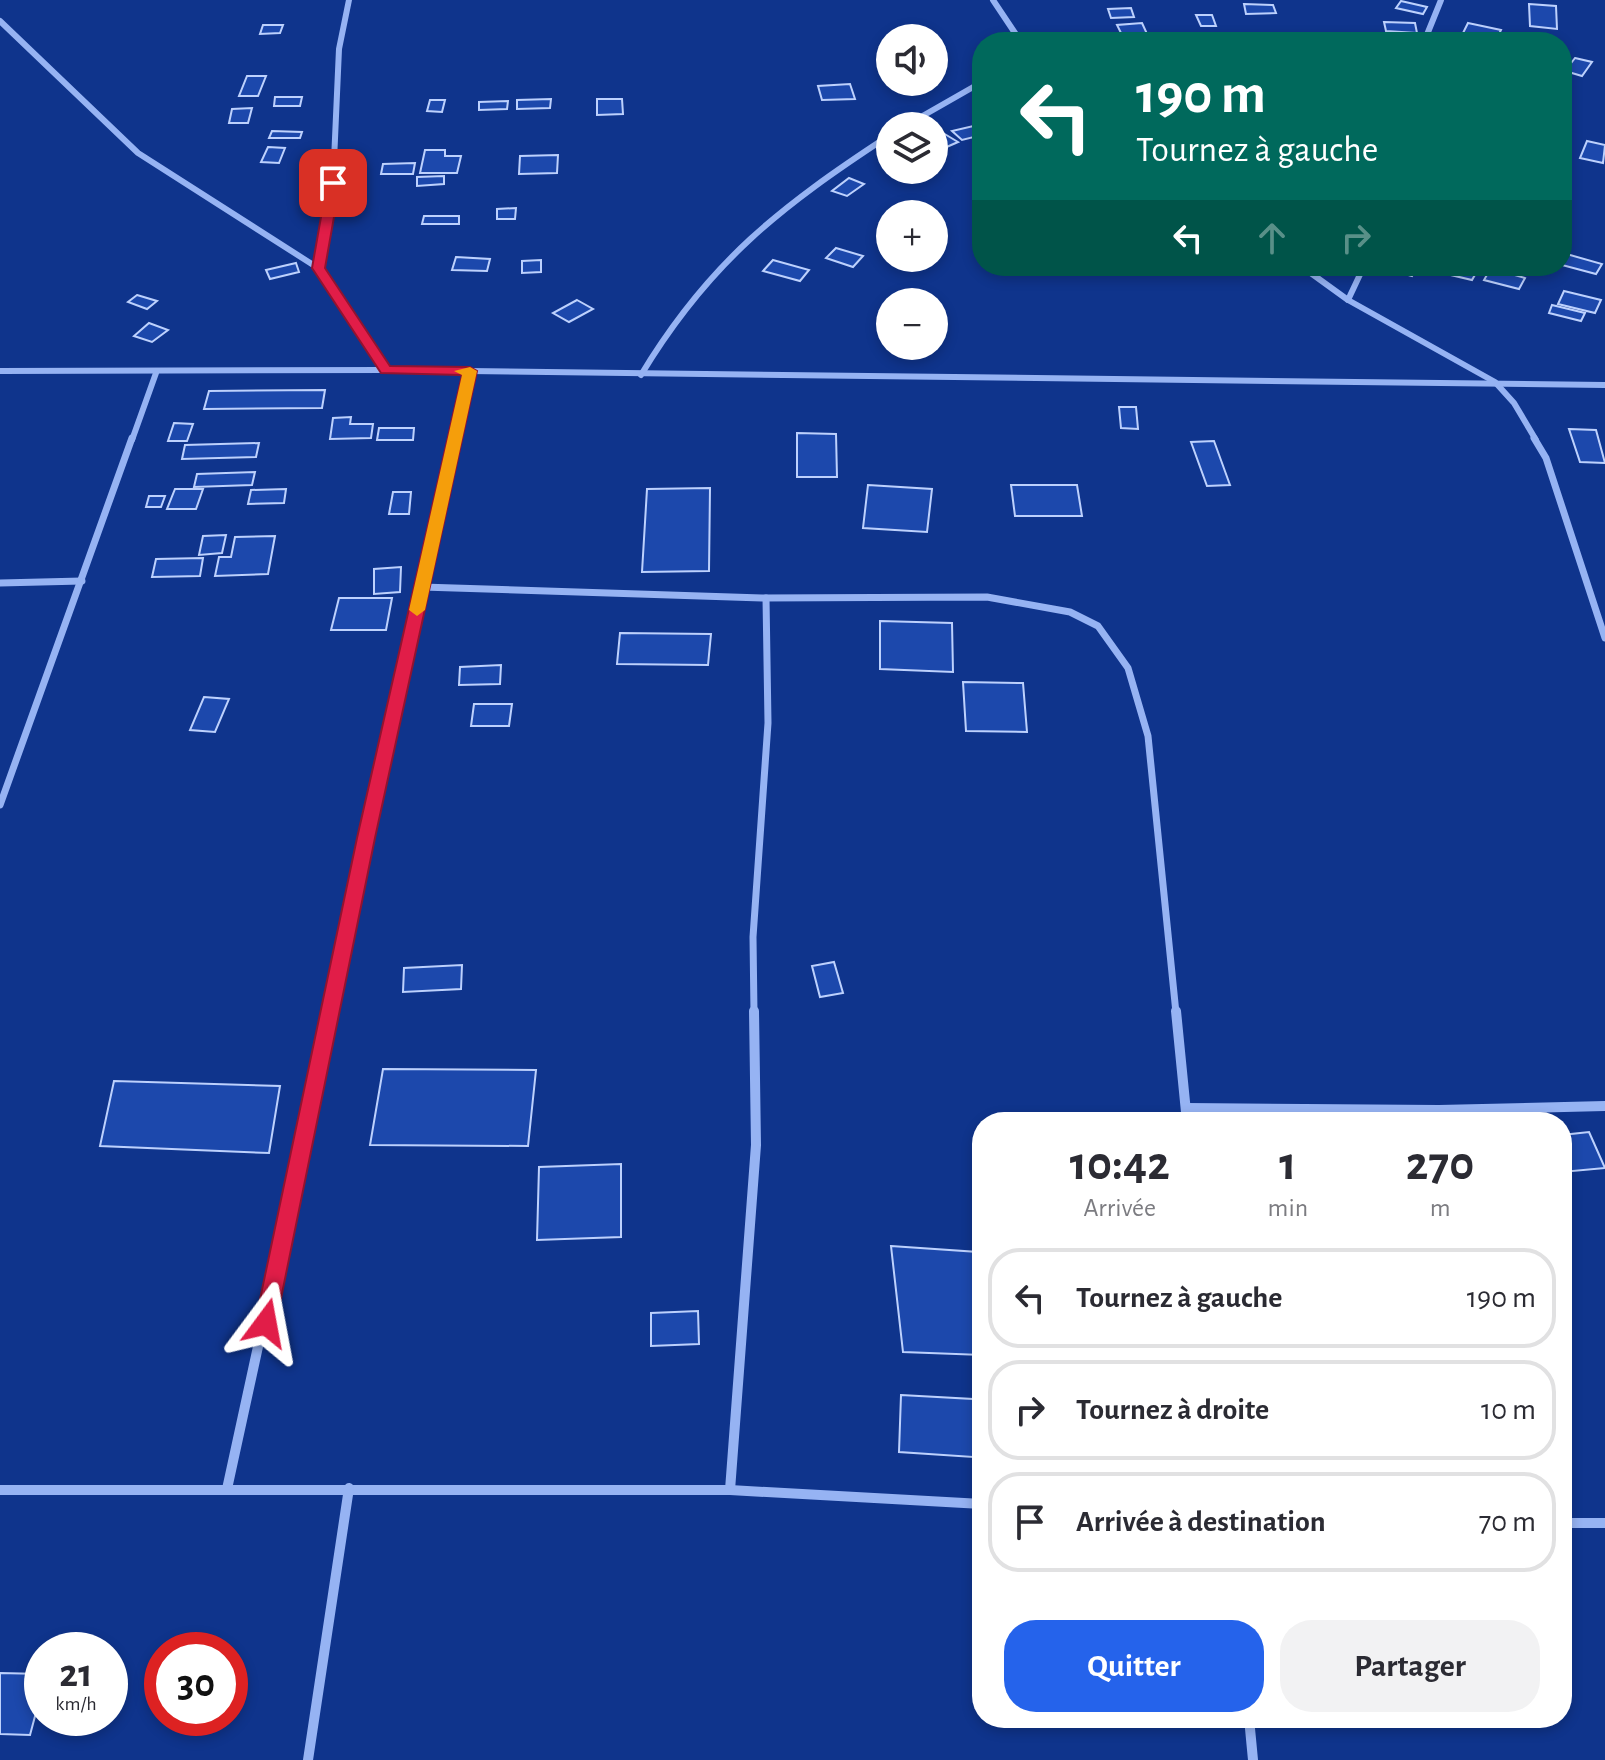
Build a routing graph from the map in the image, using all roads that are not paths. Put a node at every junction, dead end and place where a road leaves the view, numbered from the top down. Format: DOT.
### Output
graph roads {
  1 [pos="349,0"];
  2 [pos="993,0"];
  3 [pos="1441,0"];
  4 [pos="0,21"];
  5 [pos="1014,32"];
  6 [pos="1428,32"];
  7 [pos="972,88"];
  8 [pos="930,112"];
  9 [pos="876,144"];
  10 [pos="318,268"];
  11 [pos="1315,276"];
  12 [pos="1359,276"];
  13 [pos="1348,300"];
  14 [pos="386,370"];
  15 [pos="0,371"];
  16 [pos="470,371"];
  17 [pos="156,373"];
  18 [pos="641,375"];
  19 [pos="1495,382"];
  20 [pos="1605,385"];
  21 [pos="82,581"];
  22 [pos="0,583"];
  23 [pos="422,587"];
  24 [pos="766,598"];
  25 [pos="1605,638"];
  26 [pos="0,805"];
  27 [pos="1605,1106"];
  28 [pos="1186,1108"];
  29 [pos="1186,1112"];
  30 [pos="349,1488"];
  31 [pos="227,1489"];
  32 [pos="0,1490"];
  33 [pos="730,1490"];
  34 [pos="972,1503"];
  35 [pos="1572,1523"];
  36 [pos="1605,1523"];
  37 [pos="1250,1728"];
  38 [pos="308,1760"];
  39 [pos="1253,1760"];
  1 -- 10 [label="street"];
  2 -- 5 [label="street"];
  3 -- 6 [label="street"];
  4 -- 10 [label="street"];
  7 -- 8 [label="street"];
  9 -- 18 [label="street"];
  10 -- 14 [label="street"];
  11 -- 13 [label="street"];
  12 -- 13 [label="street"];
  13 -- 19 [label="street"];
  14 -- 16 [label="street"];
  14 -- 17 [label="street"];
  15 -- 17 [label="street"];
  16 -- 18 [label="street"];
  16 -- 23 [label="street"];
  17 -- 21 [label="street"];
  18 -- 19 [label="street"];
  19 -- 20 [label="street"];
  19 -- 25 [label="street"];
  21 -- 22 [label="street"];
  21 -- 26 [label="street"];
  23 -- 24 [label="street"];
  23 -- 31 [label="street"];
  24 -- 28 [label="street"];
  24 -- 33 [label="street"];
  27 -- 28 [label="street"];
  28 -- 29 [label="street"];
  30 -- 31 [label="street"];
  30 -- 33 [label="street"];
  30 -- 38 [label="street"];
  31 -- 32 [label="street"];
  33 -- 34 [label="street"];
  35 -- 36 [label="street"];
  37 -- 39 [label="street"];
}
